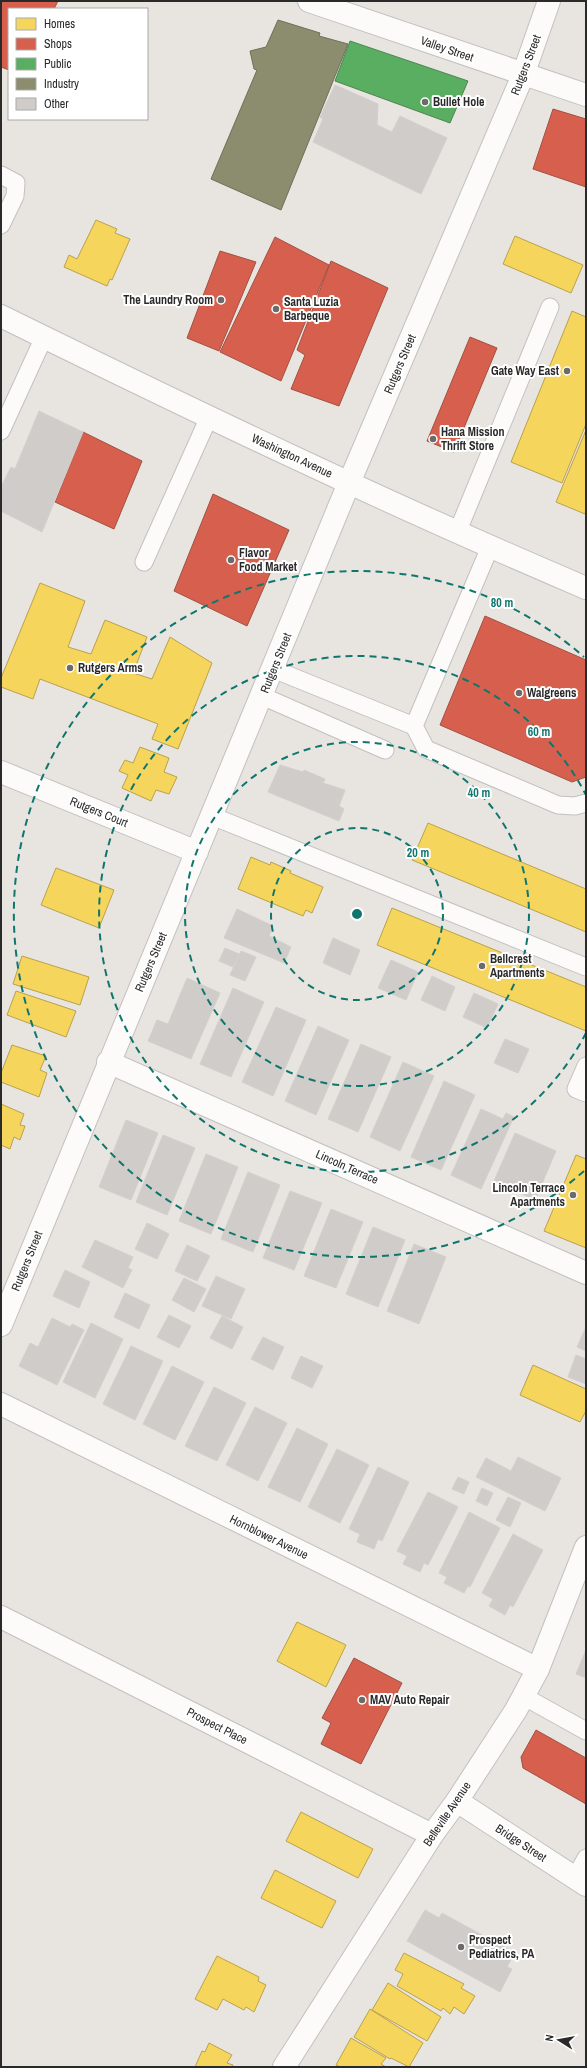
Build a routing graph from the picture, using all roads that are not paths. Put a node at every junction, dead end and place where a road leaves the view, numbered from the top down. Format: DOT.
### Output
graph roads {
  1 [pos="309,1"];
  2 [pos="549,1"];
  3 [pos="523,75"];
  4 [pos="586,95"];
  5 [pos="1,175"];
  6 [pos="1,225"];
  7 [pos="550,307"];
  8 [pos="1,316"];
  9 [pos="44,337"];
  10 [pos="208,417"];
  11 [pos="1,431"];
  12 [pos="349,484"];
  13 [pos="457,533"];
  14 [pos="490,547"];
  15 [pos="144,562"];
  16 [pos="586,588"];
  17 [pos="273,669"];
  18 [pos="262,696"];
  19 [pos="414,726"];
  20 [pos="385,750"];
  21 [pos="1,772"];
  22 [pos="586,803"];
  23 [pos="212,816"];
  24 [pos="197,852"];
  25 [pos="586,967"];
  26 [pos="108,1062"];
  27 [pos="586,1066"];
  28 [pos="586,1093"];
  29 [pos="586,1273"];
  30 [pos="1,1325"];
  31 [pos="1,1404"];
  32 [pos="586,1547"];
  33 [pos="1,1617"];
  34 [pos="538,1669"];
  35 [pos="523,1696"];
  36 [pos="586,1731"];
  37 [pos="457,1801"];
  38 [pos="432,1835"];
  39 [pos="586,1858"];
  40 [pos="580,1881"];
  41 [pos="284,2067"];
  1 -- 3 [label="street, Valley Street"];
  2 -- 3 [label="street, Rutgers Street"];
  3 -- 4 [label="street, Valley Street"];
  3 -- 12 [label="street, Rutgers Street"];
  5 -- 6 [label="lane"];
  7 -- 13 [label="lane"];
  8 -- 9 [label="street, Washington Avenue"];
  9 -- 10 [label="street, Washington Avenue"];
  9 -- 11 [label="lane"];
  10 -- 12 [label="street, Washington Avenue"];
  10 -- 15 [label="lane"];
  12 -- 13 [label="street, Washington Avenue"];
  12 -- 17 [label="street, Rutgers Street"];
  13 -- 14 [label="street, Washington Avenue"];
  14 -- 16 [label="street, Washington Avenue"];
  14 -- 19 [label="lane"];
  17 -- 18 [label="street, Rutgers Street"];
  17 -- 19 [label="lane"];
  18 -- 20 [label="lane"];
  18 -- 23 [label="street, Rutgers Street"];
  19 -- 22 [label="lane"];
  21 -- 24 [label="street, Rutgers Court"];
  23 -- 24 [label="street, Rutgers Street"];
  23 -- 25 [label="lane"];
  24 -- 26 [label="street, Rutgers Street"];
  26 -- 29 [label="street, Lincoln Terrace"];
  26 -- 30 [label="street, Rutgers Street"];
  27 -- 28 [label="lane"];
  31 -- 34 [label="street, Hornblower Avenue"];
  32 -- 34 [label="street, Belleville Avenue"];
  33 -- 38 [label="street, Prospect Place"];
  34 -- 35 [label="street, Belleville Avenue"];
  35 -- 36 [label="lane"];
  35 -- 37 [label="street, Belleville Avenue"];
  37 -- 38 [label="street, Belleville Avenue"];
  37 -- 40 [label="street, Bridge Street"];
  38 -- 41 [label="street, Belleville Avenue"];
  39 -- 40 [label="lane"];
}
